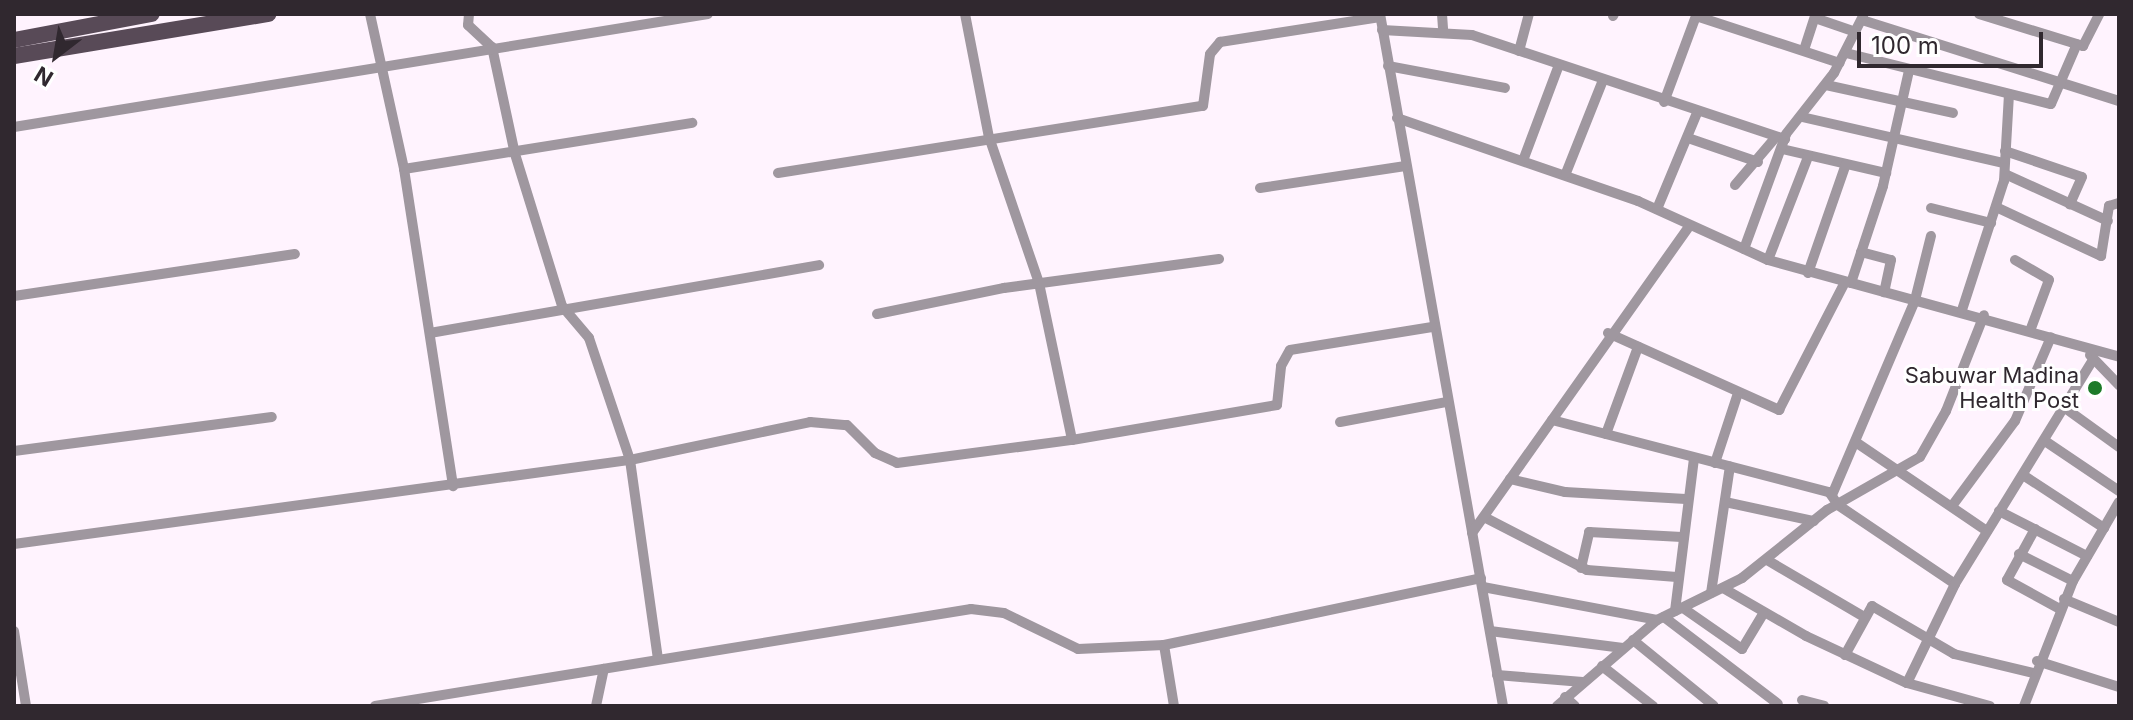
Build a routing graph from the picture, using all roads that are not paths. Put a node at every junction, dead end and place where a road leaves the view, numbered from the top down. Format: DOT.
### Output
graph roads {
  1 [pos="152,14"];
  2 [pos="269,14"];
  3 [pos="370,14"];
  4 [pos="469,14"];
  5 [pos="708,14"];
  6 [pos="965,14"];
  7 [pos="1442,14"];
  8 [pos="1529,14"];
  9 [pos="1979,14"];
  10 [pos="2099,14"];
  11 [pos="1380,15"];
  12 [pos="1816,16"];
  13 [pos="1863,17"];
  14 [pos="1382,30"];
  15 [pos="1443,30"];
  16 [pos="1856,32"];
  17 [pos="14,40"];
  18 [pos="2077,44"];
  19 [pos="492,47"];
  20 [pos="1804,50"];
  21 [pos="1519,51"];
  22 [pos="14,56"];
  23 [pos="1843,58"];
  24 [pos="1559,65"];
  25 [pos="379,66"];
  26 [pos="1388,66"];
  27 [pos="1909,71"];
  28 [pos="2064,79"];
  29 [pos="1603,80"];
  30 [pos="1826,85"];
  31 [pos="1505,88"];
  32 [pos="2009,94"];
  33 [pos="2119,101"];
  34 [pos="1664,102"];
  35 [pos="1902,104"];
  36 [pos="1697,113"];
  37 [pos="1953,113"];
  38 [pos="1802,117"];
  39 [pos="1397,118"];
  40 [pos="692,123"];
  41 [pos="14,127"];
  42 [pos="989,137"];
  43 [pos="1895,137"];
  44 [pos="1688,138"];
  45 [pos="1781,142"];
  46 [pos="2005,151"];
  47 [pos="515,154"];
  48 [pos="1808,157"];
  49 [pos="1524,158"];
  50 [pos="1758,162"];
  51 [pos="1846,164"];
  52 [pos="1405,166"];
  53 [pos="2004,168"];
  54 [pos="404,169"];
  55 [pos="778,173"];
  56 [pos="1566,173"];
  57 [pos="1886,173"];
  58 [pos="1735,185"];
  59 [pos="1260,188"];
  60 [pos="2119,203"];
  61 [pos="2070,204"];
  62 [pos="1996,207"];
  63 [pos="1931,208"];
  64 [pos="1657,209"];
  65 [pos="2108,221"];
  66 [pos="1991,223"];
  67 [pos="1690,225"];
  68 [pos="1931,236"];
  69 [pos="1744,249"];
  70 [pos="1861,252"];
  71 [pos="295,254"];
  72 [pos="1219,259"];
  73 [pos="1768,260"];
  74 [pos="2015,260"];
  75 [pos="819,265"];
  76 [pos="1808,273"];
  77 [pos="1848,282"];
  78 [pos="1039,283"];
  79 [pos="1884,292"];
  80 [pos="14,296"];
  81 [pos="1915,300"];
  82 [pos="562,306"];
  83 [pos="1962,310"];
  84 [pos="877,314"];
  85 [pos="1984,315"];
  86 [pos="1432,327"];
  87 [pos="2030,331"];
  88 [pos="430,333"];
  89 [pos="1608,333"];
  90 [pos="2051,337"];
  91 [pos="1638,347"];
  92 [pos="2090,355"];
  93 [pos="2119,357"];
  94 [pos="2119,385"];
  95 [pos="1738,393"];
  96 [pos="1447,402"];
  97 [pos="2065,408"];
  98 [pos="272,417"];
  99 [pos="1552,420"];
  100 [pos="1340,422"];
  101 [pos="1606,434"];
  102 [pos="1072,440"];
  103 [pos="2045,441"];
  104 [pos="1857,443"];
  105 [pos="2119,447"];
  106 [pos="14,451"];
  107 [pos="1694,458"];
  108 [pos="630,460"];
  109 [pos="1715,463"];
  110 [pos="1730,466"];
  111 [pos="1901,471"];
  112 [pos="2023,475"];
  113 [pos="1510,479"];
  114 [pos="453,486"];
  115 [pos="2119,491"];
  116 [pos="1686,499"];
  117 [pos="1835,500"];
  118 [pos="1725,502"];
  119 [pos="2119,502"];
  120 [pos="1952,506"];
  121 [pos="1999,511"];
  122 [pos="1484,517"];
  123 [pos="1814,521"];
  124 [pos="2105,526"];
  125 [pos="2035,529"];
  126 [pos="2119,530"];
  127 [pos="1987,531"];
  128 [pos="1472,533"];
  129 [pos="1682,537"];
  130 [pos="14,544"];
  131 [pos="2019,554"];
  132 [pos="2087,556"];
  133 [pos="1767,560"];
  134 [pos="1581,568"];
  135 [pos="1677,577"];
  136 [pos="2073,581"];
  137 [pos="1482,583"];
  138 [pos="1955,584"];
  139 [pos="1723,588"];
  140 [pos="1711,593"];
  141 [pos="2062,604"];
  142 [pos="1679,610"];
  143 [pos="1763,614"];
  144 [pos="1864,617"];
  145 [pos="1660,618"];
  146 [pos="2119,622"];
  147 [pos="14,631"];
  148 [pos="1490,631"];
  149 [pos="1929,639"];
  150 [pos="1628,644"];
  151 [pos="1164,645"];
  152 [pos="1845,655"];
  153 [pos="658,658"];
  154 [pos="2037,661"];
  155 [pos="1602,666"];
  156 [pos="604,669"];
  157 [pos="2033,673"];
  158 [pos="1497,675"];
  159 [pos="1583,682"];
  160 [pos="1907,683"];
  161 [pos="2119,687"];
  162 [pos="1802,700"];
  163 [pos="1561,702"];
  164 [pos="1942,702"];
  165 [pos="1778,704"];
  166 [pos="26,706"];
  167 [pos="375,706"];
  168 [pos="596,706"];
  169 [pos="1174,706"];
  170 [pos="1503,706"];
  171 [pos="1575,706"];
  172 [pos="1653,706"];
  173 [pos="1714,706"];
  174 [pos="1824,706"];
  175 [pos="1990,706"];
  176 [pos="2024,706"];
  1 -- 17 [label="main road"];
  2 -- 22 [label="main road"];
  3 -- 25 [label="street"];
  4 -- 19 [label="street"];
  5 -- 19 [label="street"];
  6 -- 42 [label="street"];
  7 -- 15 [label="street"];
  8 -- 21 [label="street"];
  9 -- 18 [label="street"];
  10 -- 18 [label="street"];
  11 -- 14 [label="street"];
  11 -- 42 [label="street"];
  12 -- 16 [label="street"];
  12 -- 20 [label="street"];
  13 -- 16 [label="street"];
  13 -- 28 [label="street"];
  14 -- 15 [label="street"];
  14 -- 26 [label="street"];
  15 -- 21 [label="street"];
  16 -- 23 [label="street"];
  18 -- 28 [label="street"];
  19 -- 25 [label="street"];
  19 -- 47 [label="street"];
  20 -- 23 [label="street"];
  20 -- 34 [label="street"];
  21 -- 24 [label="street"];
  23 -- 27 [label="street"];
  23 -- 30 [label="street"];
  24 -- 29 [label="street"];
  24 -- 49 [label="street"];
  25 -- 41 [label="street"];
  25 -- 54 [label="street"];
  26 -- 31 [label="street"];
  26 -- 39 [label="street"];
  27 -- 32 [label="street"];
  27 -- 35 [label="street"];
  28 -- 32 [label="street"];
  28 -- 33 [label="street"];
  29 -- 34 [label="street"];
  29 -- 56 [label="street"];
  30 -- 35 [label="street"];
  30 -- 38 [label="street"];
  32 -- 46 [label="street"];
  34 -- 36 [label="street"];
  35 -- 37 [label="street"];
  35 -- 43 [label="street"];
  36 -- 44 [label="street"];
  36 -- 45 [label="street"];
  38 -- 43 [label="street"];
  38 -- 45 [label="street"];
  39 -- 49 [label="street"];
  39 -- 52 [label="street"];
  40 -- 47 [label="street"];
  42 -- 55 [label="street"];
  42 -- 78 [label="street"];
  43 -- 53 [label="street"];
  43 -- 57 [label="street"];
  44 -- 50 [label="street"];
  44 -- 64 [label="street"];
  45 -- 48 [label="street"];
  45 -- 50 [label="street"];
  45 -- 69 [label="street"];
  46 -- 53 [label="street"];
  46 -- 61 [label="street"];
  47 -- 54 [label="street"];
  47 -- 82 [label="street"];
  48 -- 51 [label="street"];
  48 -- 73 [label="street"];
  49 -- 56 [label="street"];
  50 -- 58 [label="street"];
  51 -- 57 [label="street"];
  51 -- 76 [label="street"];
  52 -- 59 [label="street"];
  52 -- 86 [label="street"];
  53 -- 61 [label="street"];
  53 -- 62 [label="street"];
  54 -- 88 [label="street"];
  56 -- 64 [label="street"];
  57 -- 70 [label="street"];
  60 -- 65 [label="street"];
  61 -- 65 [label="street"];
  62 -- 65 [label="street"];
  62 -- 66 [label="street"];
  63 -- 66 [label="street"];
  64 -- 67 [label="street"];
  66 -- 83 [label="street"];
  67 -- 69 [label="street"];
  67 -- 89 [label="street"];
  68 -- 81 [label="street"];
  69 -- 73 [label="street"];
  70 -- 77 [label="street"];
  70 -- 79 [label="street"];
  71 -- 80 [label="street"];
  72 -- 78 [label="street"];
  73 -- 76 [label="street"];
  74 -- 87 [label="street"];
  75 -- 82 [label="street"];
  76 -- 77 [label="street"];
  77 -- 79 [label="street"];
  77 -- 95 [label="street"];
  78 -- 84 [label="street"];
  78 -- 102 [label="street"];
  79 -- 81 [label="street"];
  81 -- 83 [label="street"];
  81 -- 104 [label="street"];
  82 -- 88 [label="street"];
  82 -- 108 [label="street"];
  83 -- 85 [label="street"];
  85 -- 87 [label="street"];
  85 -- 111 [label="street"];
  86 -- 96 [label="street"];
  86 -- 102 [label="street"];
  87 -- 90 [label="street"];
  88 -- 114 [label="street"];
  89 -- 91 [label="street"];
  89 -- 99 [label="street"];
  90 -- 92 [label="street"];
  90 -- 120 [label="street"];
  91 -- 95 [label="street"];
  91 -- 101 [label="street"];
  92 -- 93 [label="street"];
  92 -- 94 [label="street"];
  92 -- 97 [label="street"];
  95 -- 109 [label="street"];
  96 -- 100 [label="street"];
  96 -- 128 [label="street"];
  97 -- 103 [label="street"];
  97 -- 105 [label="street"];
  98 -- 106 [label="street"];
  99 -- 101 [label="street"];
  99 -- 113 [label="street"];
  101 -- 107 [label="street"];
  102 -- 108 [label="street"];
  103 -- 112 [label="street"];
  103 -- 115 [label="street"];
  104 -- 111 [label="street"];
  104 -- 117 [label="street"];
  107 -- 109 [label="street"];
  107 -- 116 [label="street"];
  108 -- 114 [label="street"];
  108 -- 153 [label="street"];
  109 -- 110 [label="street"];
  110 -- 117 [label="street"];
  110 -- 118 [label="street"];
  111 -- 117 [label="street"];
  111 -- 120 [label="street"];
  112 -- 121 [label="street"];
  112 -- 124 [label="street"];
  113 -- 116 [label="street"];
  113 -- 122 [label="street"];
  114 -- 130 [label="street"];
  116 -- 129 [label="street"];
  117 -- 123 [label="street"];
  117 -- 138 [label="street"];
  118 -- 123 [label="street"];
  118 -- 140 [label="street"];
  119 -- 124 [label="street"];
  120 -- 127 [label="street"];
  121 -- 125 [label="street"];
  121 -- 127 [label="street"];
  122 -- 128 [label="street"];
  122 -- 134 [label="street"];
  123 -- 133 [label="street"];
  124 -- 126 [label="street"];
  124 -- 132 [label="street"];
  125 -- 131 [label="street"];
  125 -- 132 [label="street"];
  127 -- 138 [label="street"];
  128 -- 137 [label="street"];
  129 -- 134 [label="street"];
  129 -- 135 [label="street"];
  131 -- 136 [label="street"];
  131 -- 141 [label="street"];
  132 -- 136 [label="street"];
  133 -- 139 [label="street"];
  133 -- 144 [label="street"];
  134 -- 135 [label="street"];
  135 -- 142 [label="street"];
  136 -- 141 [label="street"];
  137 -- 145 [label="street"];
  137 -- 148 [label="street"];
  137 -- 151 [label="street"];
  138 -- 149 [label="street"];
  139 -- 140 [label="street"];
  139 -- 143 [label="street"];
  140 -- 142 [label="street"];
  141 -- 146 [label="street"];
  141 -- 154 [label="street"];
  142 -- 143 [label="street"];
  142 -- 145 [label="street"];
  143 -- 152 [label="street"];
  144 -- 149 [label="street"];
  144 -- 152 [label="street"];
  145 -- 150 [label="street"];
  145 -- 165 [label="street"];
  147 -- 166 [label="street"];
  148 -- 150 [label="street"];
  148 -- 158 [label="street"];
  149 -- 157 [label="street"];
  149 -- 160 [label="street"];
  150 -- 155 [label="street"];
  150 -- 173 [label="street"];
  151 -- 153 [label="street"];
  151 -- 169 [label="street"];
  152 -- 160 [label="street"];
  153 -- 156 [label="street"];
  154 -- 157 [label="street"];
  154 -- 161 [label="street"];
  155 -- 159 [label="street"];
  155 -- 172 [label="street"];
  156 -- 167 [label="street"];
  156 -- 168 [label="street"];
  157 -- 176 [label="street"];
  158 -- 159 [label="street"];
  158 -- 170 [label="street"];
  159 -- 163 [label="street"];
  160 -- 164 [label="street"];
  162 -- 174 [label="street"];
  163 -- 171 [label="street"];
  164 -- 175 [label="street"];
}
